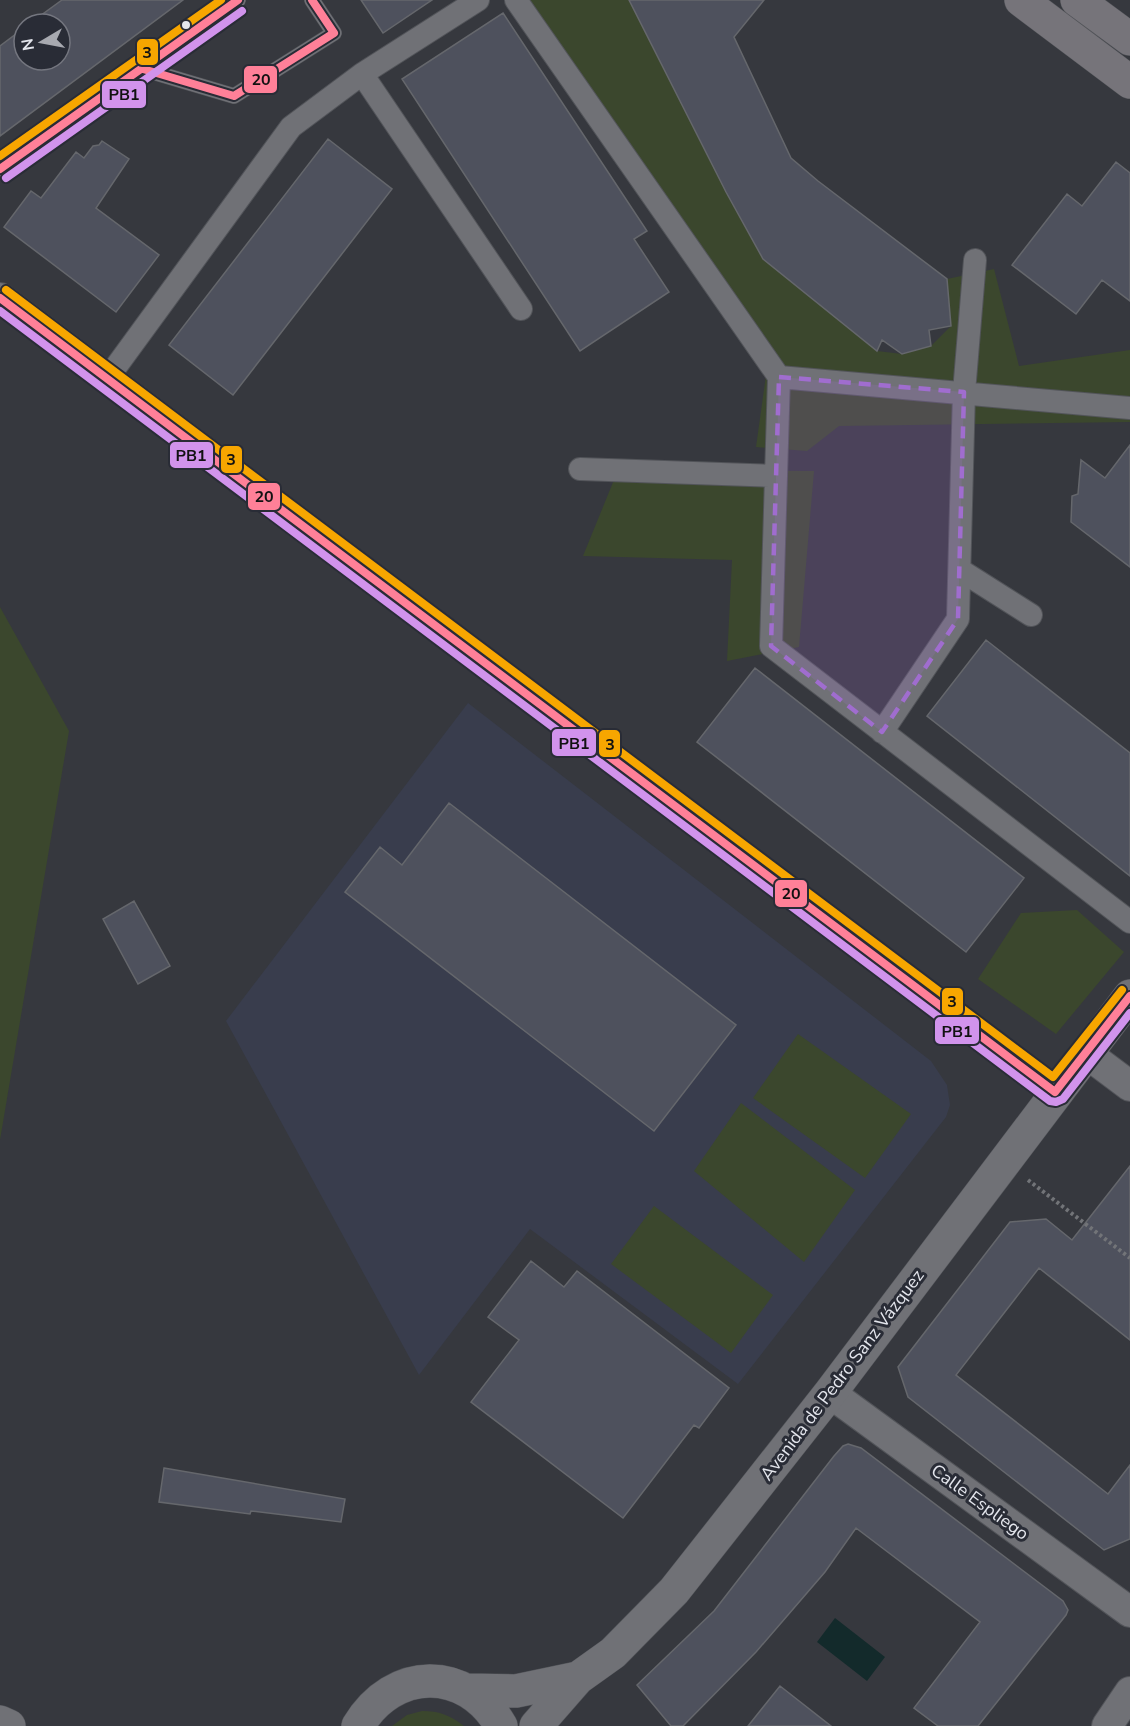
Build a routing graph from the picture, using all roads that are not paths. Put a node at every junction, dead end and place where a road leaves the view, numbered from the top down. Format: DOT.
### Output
graph roads {
  1 [pos="238,0"];
  2 [pos="312,0"];
  3 [pos="478,0"];
  4 [pos="516,0"];
  5 [pos="1021,0"];
  6 [pos="1077,0"];
  7 [pos="1130,39"];
  8 [pos="143,69"];
  9 [pos="362,74"];
  10 [pos="1130,82"];
  11 [pos="0,169"];
  12 [pos="975,260"];
  13 [pos="0,298"];
  14 [pos="521,309"];
  15 [pos="779,377"];
  16 [pos="107,379"];
  17 [pos="964,392"];
  18 [pos="1130,408"];
  19 [pos="580,469"];
  20 [pos="776,476"];
  21 [pos="960,570"];
  22 [pos="1031,615"];
  23 [pos="882,732"];
  24 [pos="1130,922"];
  25 [pos="1130,996"];
  26 [pos="1086,1053"];
  27 [pos="1130,1086"];
  28 [pos="1055,1092"];
  29 [pos="830,1393"];
  30 [pos="1130,1612"];
  31 [pos="578,1678"];
  32 [pos="467,1690"];
  33 [pos="1130,1692"];
  34 [pos="0,1722"];
  35 [pos="9,1726"];
  36 [pos="358,1726"];
  37 [pos="501,1726"];
  38 [pos="537,1726"];
  39 [pos="1107,1726"];
  1 -- 8 [label="lane"];
  2 -- 8 [label="lane"];
  3 -- 9 [label="street"];
  4 -- 15 [label="street"];
  5 -- 10 [label="main road"];
  6 -- 7 [label="main road"];
  8 -- 11 [label="lane"];
  9 -- 14 [label="street"];
  9 -- 16 [label="street"];
  12 -- 17 [label="street"];
  13 -- 16 [label="street"];
  15 -- 17 [label="street"];
  15 -- 20 [label="street"];
  16 -- 28 [label="street"];
  17 -- 18 [label="street"];
  17 -- 21 [label="street"];
  19 -- 20 [label="street"];
  20 -- 23 [label="street"];
  21 -- 22 [label="street"];
  21 -- 23 [label="street"];
  23 -- 24 [label="street"];
  25 -- 26 [label="street, Avenida de Pedro Sanz Vázquez"];
  26 -- 27 [label="street"];
  26 -- 28 [label="street, Avenida de Pedro Sanz Vázquez"];
  28 -- 29 [label="street, Avenida de Pedro Sanz Vázquez"];
  29 -- 30 [label="street, Calle Espliego"];
  29 -- 31 [label="street, Avenida de Pedro Sanz Vázquez"];
  31 -- 32 [label="street, Avenida de Pedro Sanz Vázquez"];
  31 -- 38 [label="street, Avenida de Pedro Sanz Vázquez"];
  32 -- 36 [label="street"];
  32 -- 37 [label="street"];
  33 -- 39 [label="street"];
  34 -- 35 [label="street"];
}
